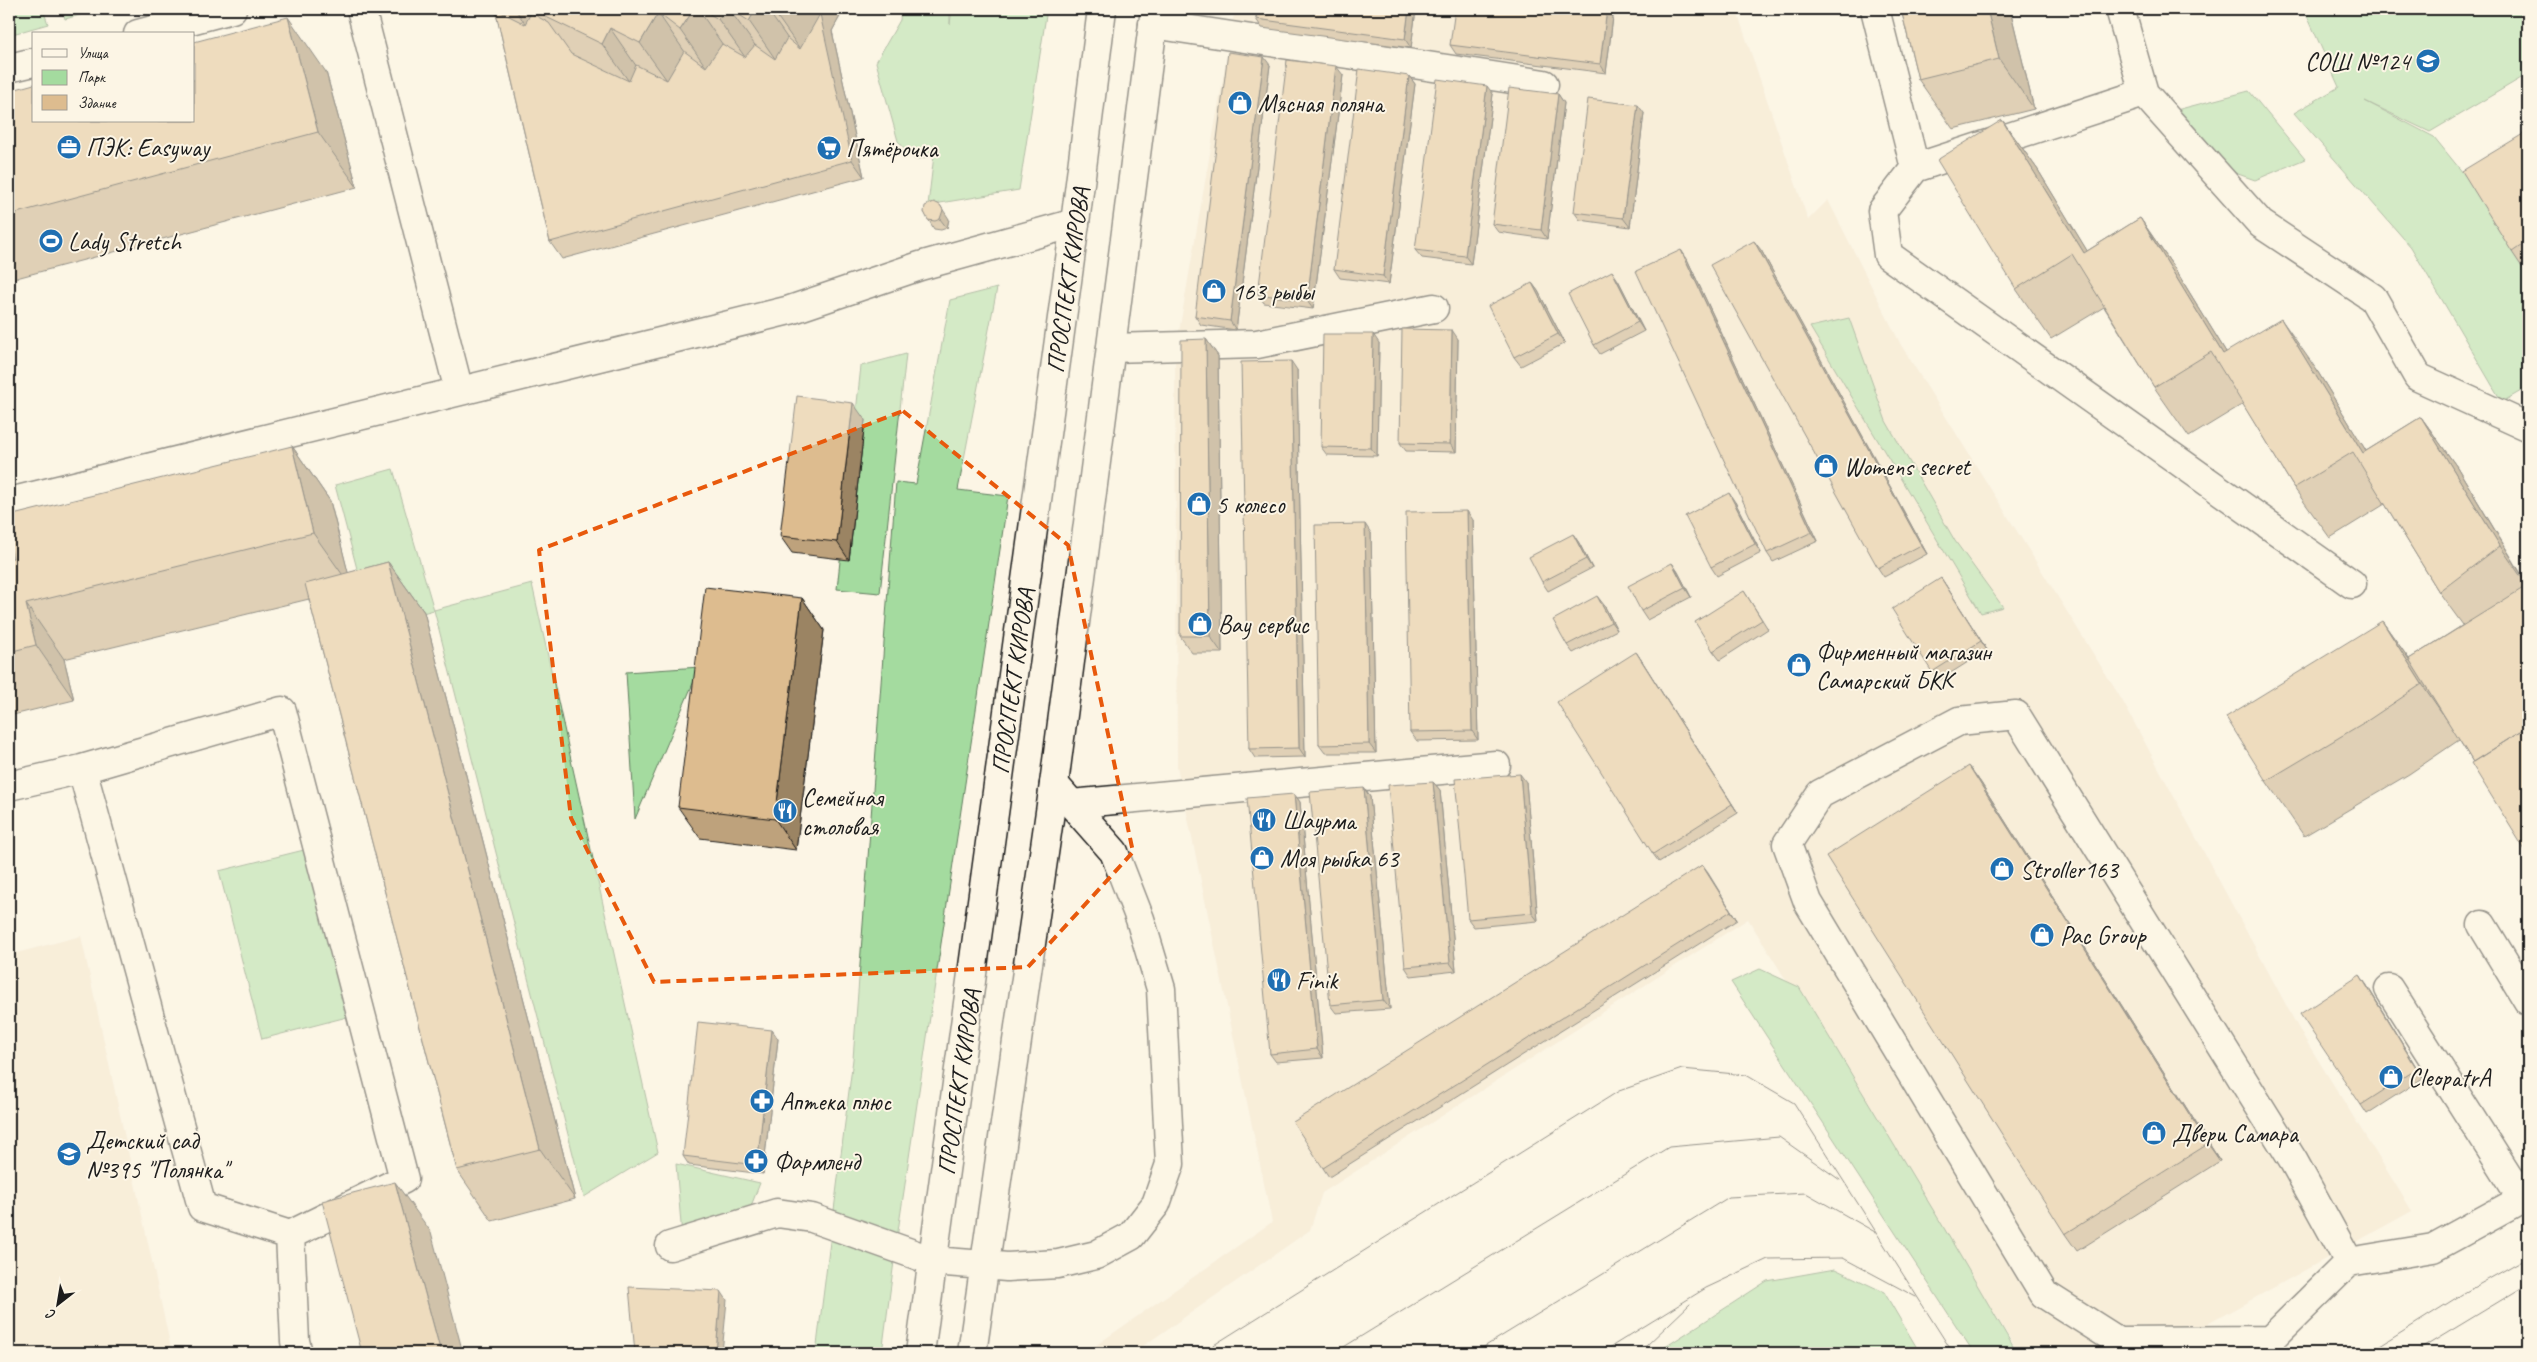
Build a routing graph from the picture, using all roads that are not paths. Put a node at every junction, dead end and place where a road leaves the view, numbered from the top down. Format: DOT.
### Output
graph roads {
  1 [pos="232,9"];
  2 [pos="361,9"];
  3 [pos="1102,9"];
  4 [pos="1875,9"];
  5 [pos="2120,9"];
  6 [pos="1154,17"];
  7 [pos="146,32"];
  8 [pos="32,62"];
  9 [pos="9,68"];
  10 [pos="1544,84"];
  11 [pos="2144,93"];
  12 [pos="1915,168"];
  13 [pos="1075,223"];
  14 [pos="1434,308"];
  15 [pos="1111,348"];
  16 [pos="459,391"];
  17 [pos="2528,427"];
  18 [pos="9,502"];
  19 [pos="2352,584"];
  20 [pos="1496,764"];
  21 [pos="82,769"];
  22 [pos="9,786"];
  23 [pos="1063,794"];
  24 [pos="2482,925"];
  25 [pos="2389,989"];
  26 [pos="2528,1001"];
  27 [pos="2526,1198"];
  28 [pos="290,1235"];
  29 [pos="670,1246"];
  30 [pos="933,1261"];
  31 [pos="2349,1262"];
  32 [pos="984,1265"];
  33 [pos="2273,1347"];
  34 [pos="290,1349"];
  35 [pos="920,1353"];
  36 [pos="972,1353"];
  1 -- 7 [label="main road"];
  2 -- 16 [label="main road"];
  3 -- 13 [label="main road, ПРОСПЕКТ КИРОВА"];
  4 -- 12 [label="main road"];
  5 -- 11 [label="main road"];
  6 -- 10 [label="main road"];
  6 -- 15 [label="main road, ПРОСПЕКТ КИРОВА"];
  8 -- 9 [label="main road"];
  11 -- 12 [label="main road"];
  11 -- 17 [label="main road"];
  12 -- 19 [label="main road"];
  13 -- 16 [label="main road"];
  13 -- 30 [label="main road, ПРОСПЕКТ КИРОВА"];
  14 -- 15 [label="main road"];
  15 -- 23 [label="main road, ПРОСПЕКТ КИРОВА"];
  16 -- 18 [label="main road"];
  20 -- 23 [label="main road"];
  21 -- 22 [label="main road"];
  21 -- 28 [label="main road"];
  21 -- 28 [label="main road"];
  23 -- 32 [label="main road, ПРОСПЕКТ КИРОВА"];
  23 -- 32 [label="main road"];
  24 -- 26 [label="main road"];
  25 -- 27 [label="main road"];
  27 -- 31 [label="main road"];
  28 -- 34 [label="main road"];
  29 -- 30 [label="main road"];
  30 -- 32 [label="main road"];
  30 -- 35 [label="main road, ПРОСПЕКТ КИРОВА"];
  31 -- 33 [label="main road"];
  31 -- 33 [label="main road"];
  32 -- 36 [label="main road"];
}
